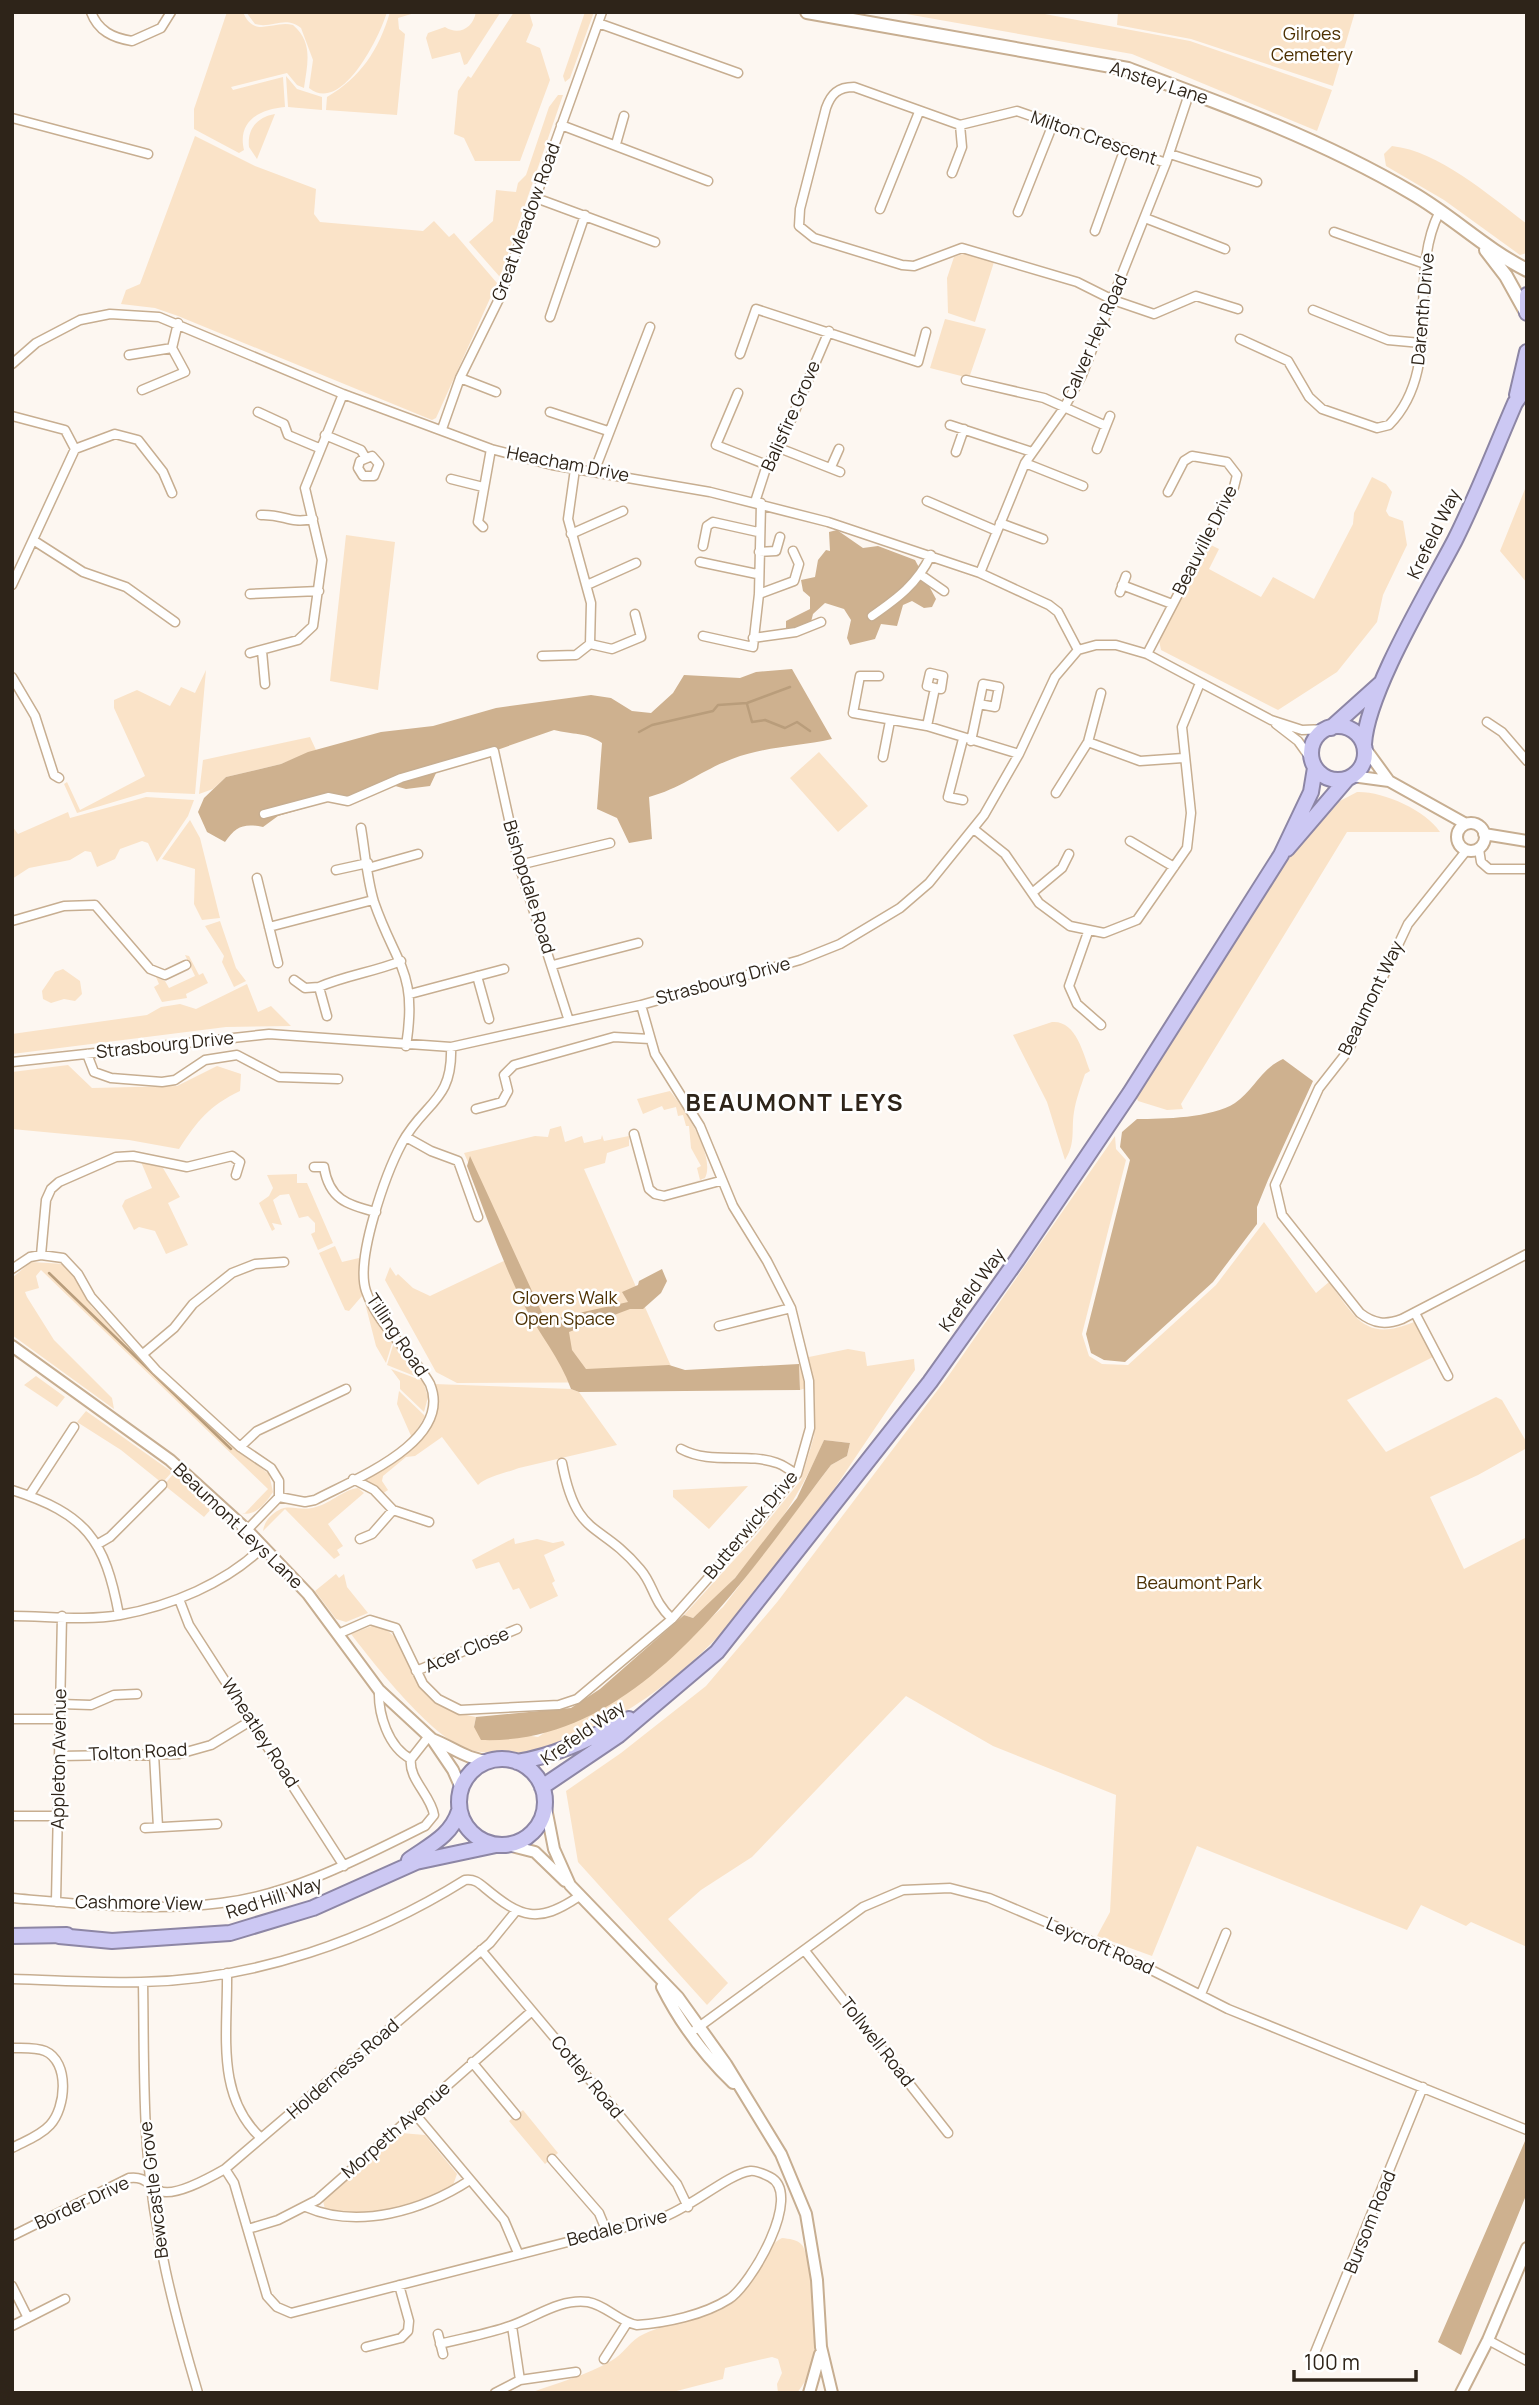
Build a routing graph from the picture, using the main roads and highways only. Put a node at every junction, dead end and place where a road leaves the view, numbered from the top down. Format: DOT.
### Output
graph roads {
  1 [pos="807,12"];
  2 [pos="1480,241"];
  3 [pos="1527,270"];
  4 [pos="1527,295"];
  5 [pos="1527,313"];
  6 [pos="1527,352"];
  7 [pos="1527,386"];
  8 [pos="1515,403"];
  9 [pos="1384,680"];
  10 [pos="1329,728"];
  11 [pos="1364,746"];
  12 [pos="1314,765"];
  13 [pos="1350,778"];
  14 [pos="1281,855"];
  15 [pos="647,1711"];
  16 [pos="517,1762"];
  17 [pos="542,1787"];
  18 [pos="459,1811"];
  19 [pos="502,1845"];
  20 [pos="397,1869"];
  21 [pos="12,1936"];
  1 -- 2 [label="main road, Anstey Lane"];
  2 -- 3 [label="main road, Anstey Lane"];
  2 -- 5 [label="main road, Anstey Lane"];
  4 -- 5 [label="highway"];
  6 -- 8 [label="highway, Krefeld Way"];
  7 -- 8 [label="highway, Krefeld Way"];
  8 -- 9 [label="highway, Krefeld Way"];
  9 -- 10 [label="highway, Krefeld Way"];
  9 -- 11 [label="highway, Krefeld Way"];
  10 -- 11 [label="highway"];
  10 -- 12 [label="highway"];
  11 -- 13 [label="highway"];
  12 -- 13 [label="highway"];
  12 -- 14 [label="highway, Krefeld Way"];
  13 -- 14 [label="highway, Krefeld Way"];
  14 -- 15 [label="highway, Krefeld Way"];
  15 -- 16 [label="highway, Krefeld Way"];
  15 -- 17 [label="highway, Krefeld Way"];
  16 -- 17 [label="highway"];
  16 -- 18 [label="highway"];
  17 -- 19 [label="highway"];
  18 -- 19 [label="highway"];
  18 -- 20 [label="highway, Red Hill Way"];
  19 -- 20 [label="highway, Red Hill Way"];
  20 -- 21 [label="highway, Red Hill Way"];
}
